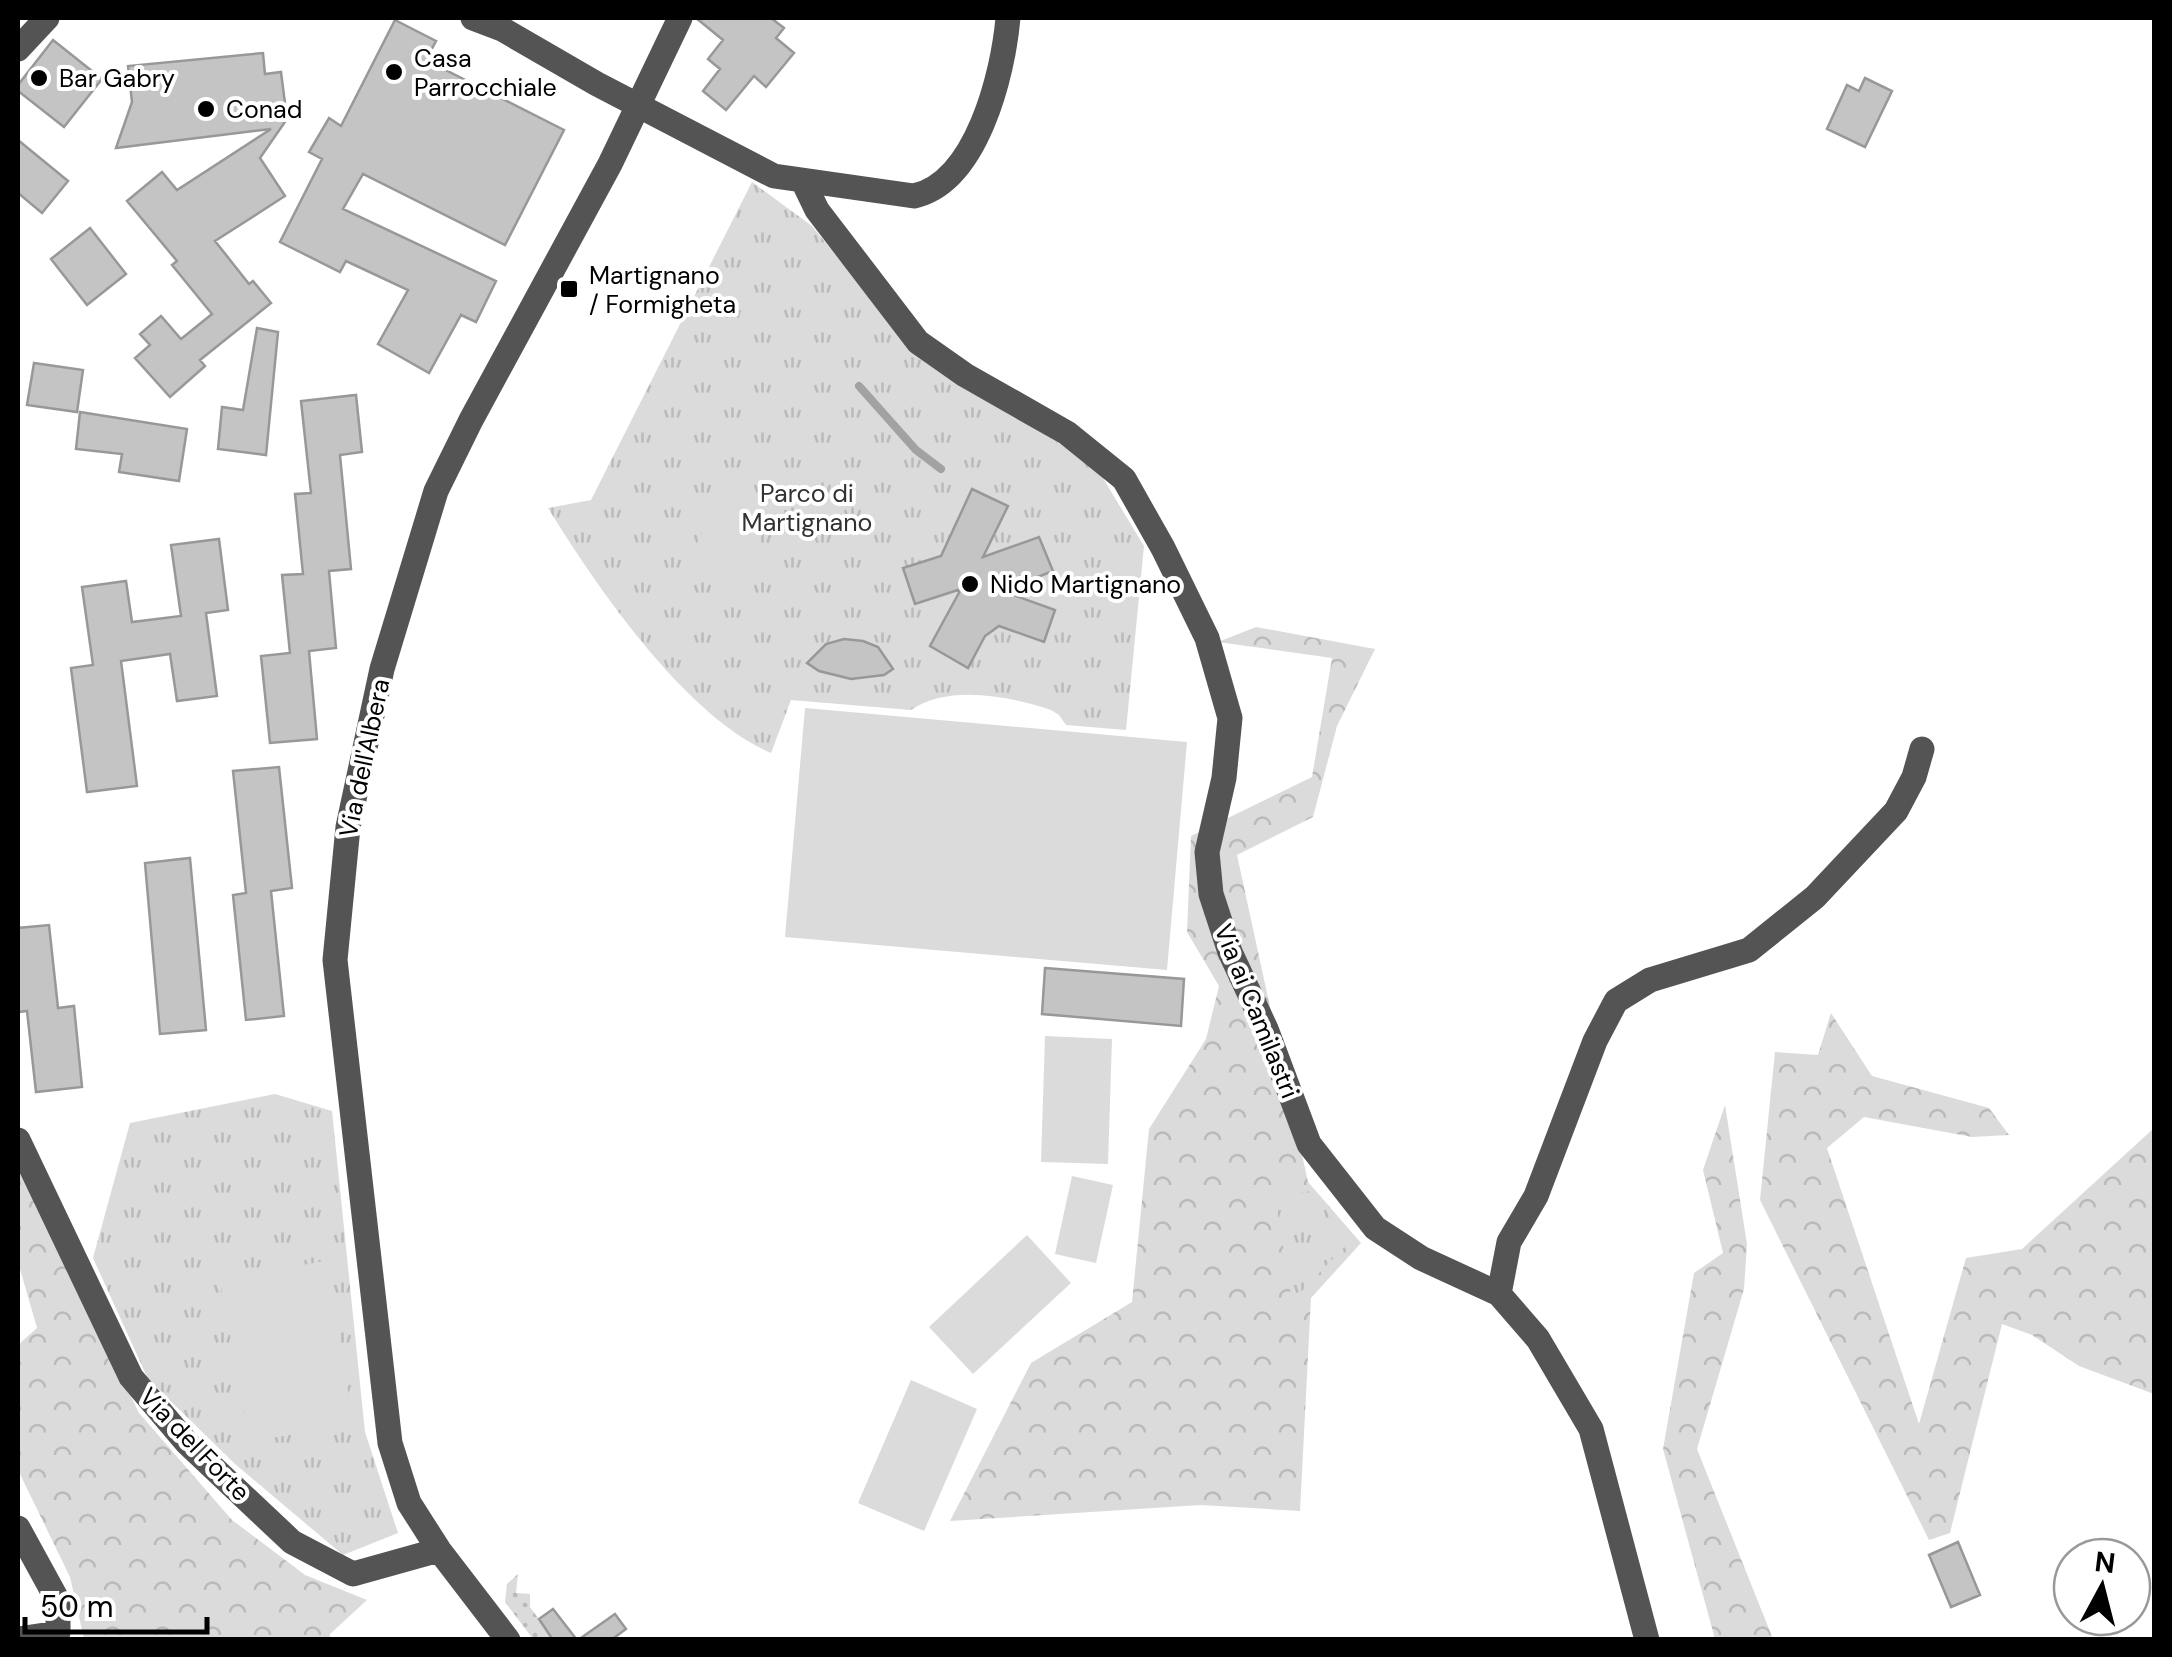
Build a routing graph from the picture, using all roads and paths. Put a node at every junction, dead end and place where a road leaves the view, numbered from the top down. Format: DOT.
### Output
graph roads {
  1 [pos="48,18"];
  2 [pos="473,18"];
  3 [pos="680,18"];
  4 [pos="1008,18"];
  5 [pos="503,23"];
  6 [pos="18,50"];
  7 [pos="639,106"];
  8 [pos="803,181"];
  9 [pos="1922,750"];
  10 [pos="18,1140"];
  11 [pos="1499,1294"];
  12 [pos="18,1528"];
  13 [pos="439,1550"];
  14 [pos="18,1639"];
  15 [pos="508,1640"];
  16 [pos="1647,1640"];
  1 -- 6 [label="street"];
  2 -- 5 [label="street"];
  3 -- 7 [label="street, Via dell'Albera"];
  4 -- 8 [label="street"];
  5 -- 7 [label="street"];
  7 -- 8 [label="street"];
  7 -- 13 [label="street, Via dell'Albera"];
  8 -- 11 [label="street, Via ai Camilastri"];
  9 -- 11 [label="street"];
  10 -- 13 [label="street, Via del Forte"];
  11 -- 16 [label="street, Via ai Camilastri"];
  12 -- 14 [label="street"];
  13 -- 15 [label="street, Via dell'Albera"];
}
